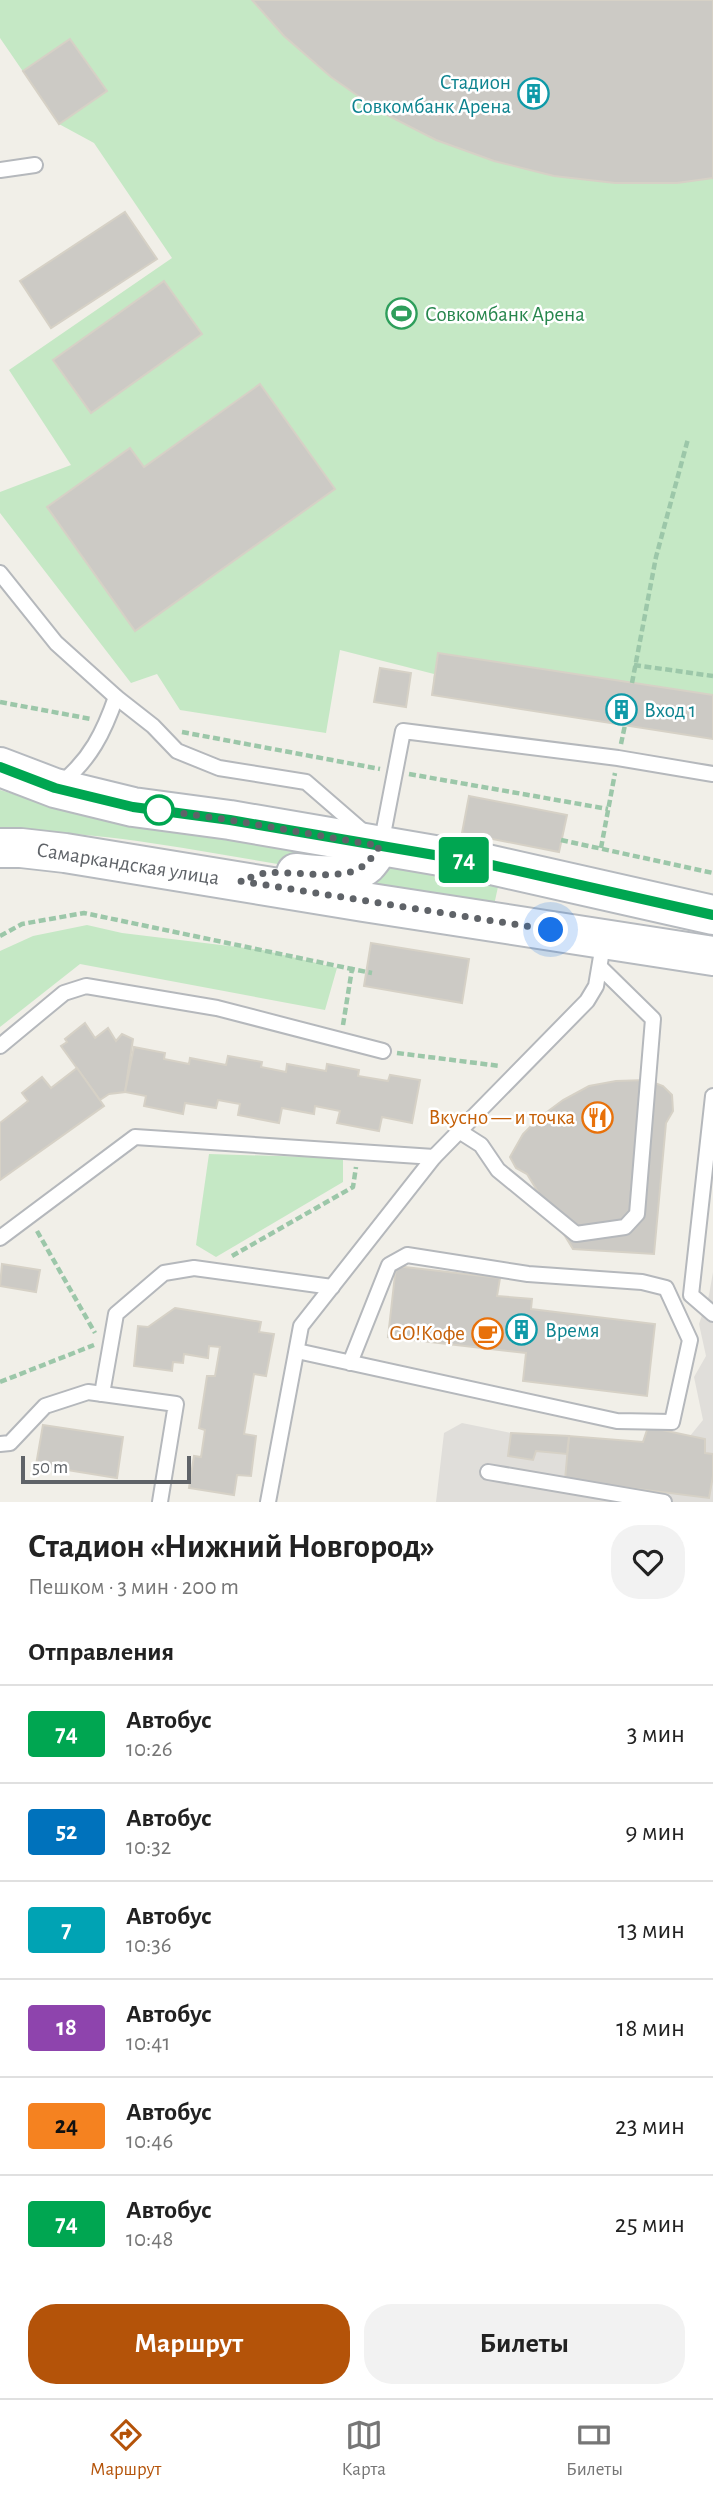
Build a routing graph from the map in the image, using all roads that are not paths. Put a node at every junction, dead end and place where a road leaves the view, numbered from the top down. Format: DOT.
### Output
graph roads {
  1 [pos="35,166"];
  2 [pos="0,170"];
  3 [pos="0,573"];
  4 [pos="116,697"];
  5 [pos="0,767"];
  6 [pos="713,774"];
  7 [pos="55,788"];
  8 [pos="380,846"];
  9 [pos="0,848"];
  10 [pos="240,881"];
  11 [pos="713,915"];
  12 [pos="602,953"];
  13 [pos="713,956"];
  14 [pos="0,1046"];
  15 [pos="383,1051"];
  16 [pos="713,1096"];
  17 [pos="459,1131"];
  18 [pos="434,1157"];
  19 [pos="0,1238"];
  20 [pos="332,1287"];
  21 [pos="713,1314"];
  22 [pos="296,1351"];
  23 [pos="350,1363"];
  24 [pos="102,1394"];
  25 [pos="0,1444"];
  26 [pos="488,1472"];
  27 [pos="160,1502"];
  28 [pos="268,1502"];
  29 [pos="664,1502"];
  1 -- 2 [label="lane"];
  3 -- 4 [label="lane"];
  4 -- 7 [label="lane"];
  4 -- 8 [label="lane"];
  5 -- 7 [label="main road"];
  6 -- 8 [label="lane"];
  7 -- 8 [label="main road"];
  8 -- 10 [label="main road"];
  8 -- 11 [label="main road"];
  9 -- 10 [label="main road, Самаркандская улица"];
  10 -- 12 [label="main road, Самаркандская улица"];
  12 -- 13 [label="main road, Самаркандская улица"];
  12 -- 17 [label="lane"];
  12 -- 17 [label="lane"];
  14 -- 15 [label="lane"];
  16 -- 21 [label="lane"];
  17 -- 18 [label="lane"];
  18 -- 19 [label="lane"];
  18 -- 20 [label="lane"];
  20 -- 22 [label="lane"];
  20 -- 24 [label="lane"];
  22 -- 23 [label="lane"];
  22 -- 28 [label="lane"];
  23 -- 23 [label="lane"];
  24 -- 25 [label="lane"];
  24 -- 27 [label="lane"];
  26 -- 29 [label="lane"];
}
